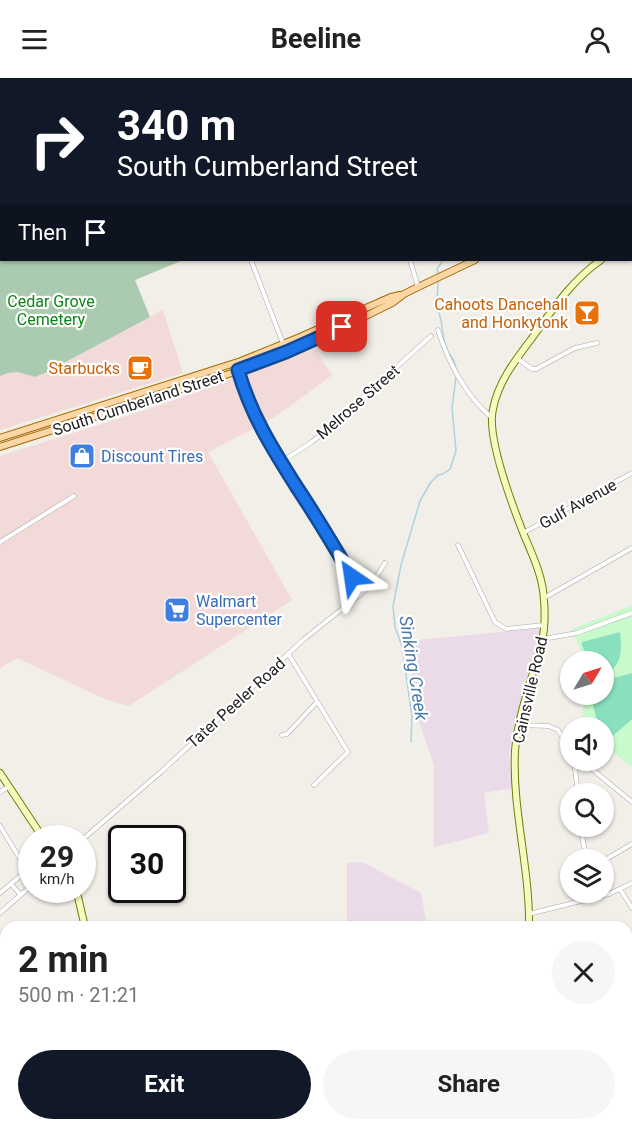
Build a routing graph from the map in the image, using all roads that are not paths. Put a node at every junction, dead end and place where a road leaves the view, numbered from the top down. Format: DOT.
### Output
graph roads {
  1 [pos="251,261"];
  2 [pos="410,261"];
  3 [pos="473,261"];
  4 [pos="599,261"];
  5 [pos="418,287"];
  6 [pos="404,294"];
  7 [pos="438,330"];
  8 [pos="431,336"];
  9 [pos="597,343"];
  10 [pos="283,344"];
  11 [pos="286,352"];
  12 [pos="517,358"];
  13 [pos="238,370"];
  14 [pos="491,417"];
  15 [pos="0,438"];
  16 [pos="0,447"];
  17 [pos="281,462"];
  18 [pos="632,473"];
  19 [pos="74,496"];
  20 [pos="523,533"];
  21 [pos="0,542"];
  22 [pos="458,545"];
  23 [pos="632,548"];
  24 [pos="385,563"];
  25 [pos="362,593"];
  26 [pos="544,598"];
  27 [pos="632,613"];
  28 [pos="544,625"];
  29 [pos="543,639"];
  30 [pos="289,655"];
  31 [pos="317,702"];
  32 [pos="519,725"];
  33 [pos="560,733"];
  34 [pos="282,735"];
  35 [pos="594,771"];
  36 [pos="0,773"];
  37 [pos="314,785"];
  38 [pos="9,787"];
  39 [pos="0,792"];
  40 [pos="632,802"];
  41 [pos="34,825"];
  42 [pos="0,826"];
  43 [pos="96,828"];
  44 [pos="632,844"];
  45 [pos="614,855"];
  46 [pos="632,883"];
  47 [pos="11,884"];
  48 [pos="620,889"];
  49 [pos="18,892"];
  50 [pos="0,893"];
  51 [pos="18,896"];
  52 [pos="79,903"];
  53 [pos="632,909"];
  54 [pos="0,913"];
  55 [pos="529,914"];
  56 [pos="84,921"];
  57 [pos="529,921"];
  1 -- 10 [label="street"];
  2 -- 5 [label="street"];
  3 -- 5 [label="main road, South Cumberland Street"];
  4 -- 12 [label="main road, Cainsville Road"];
  5 -- 6 [label="main road, South Cumberland Street"];
  6 -- 10 [label="main road, South Cumberland Street"];
  6 -- 11 [label="main road, South Cumberland Street"];
  7 -- 14 [label="street"];
  8 -- 17 [label="street, Melrose Street"];
  9 -- 12 [label="street"];
  10 -- 11 [label="street"];
  10 -- 15 [label="main road, South Cumberland Street"];
  11 -- 13 [label="main road, South Cumberland Street"];
  12 -- 14 [label="main road, Cainsville Road"];
  13 -- 16 [label="main road, South Cumberland Street"];
  13 -- 17 [label="street"];
  14 -- 20 [label="main road, Cainsville Road"];
  17 -- 25 [label="street"];
  18 -- 20 [label="street, Gulf Avenue"];
  19 -- 21 [label="street"];
  20 -- 26 [label="main road, Cainsville Road"];
  22 -- 28 [label="street"];
  23 -- 26 [label="street"];
  24 -- 25 [label="street, Tater Peeler Road"];
  25 -- 30 [label="street, Tater Peeler Road"];
  26 -- 28 [label="main road, Cainsville Road"];
  27 -- 29 [label="street"];
  28 -- 29 [label="main road, Cainsville Road"];
  29 -- 32 [label="main road, Cainsville Road"];
  30 -- 31 [label="street"];
  30 -- 43 [label="street, Tater Peeler Road"];
  31 -- 34 [label="street"];
  31 -- 37 [label="street"];
  32 -- 33 [label="street"];
  32 -- 55 [label="main road, Cainsville Road"];
  35 -- 40 [label="street"];
  36 -- 38 [label="main road"];
  38 -- 39 [label="street"];
  38 -- 41 [label="main road"];
  42 -- 47 [label="street"];
  44 -- 45 [label="street"];
  46 -- 48 [label="street"];
  47 -- 49 [label="street"];
  47 -- 50 [label="street"];
  48 -- 53 [label="street"];
  48 -- 55 [label="street"];
  51 -- 54 [label="street"];
  52 -- 56 [label="main road"];
  55 -- 57 [label="main road, Cainsville Road"];
}
